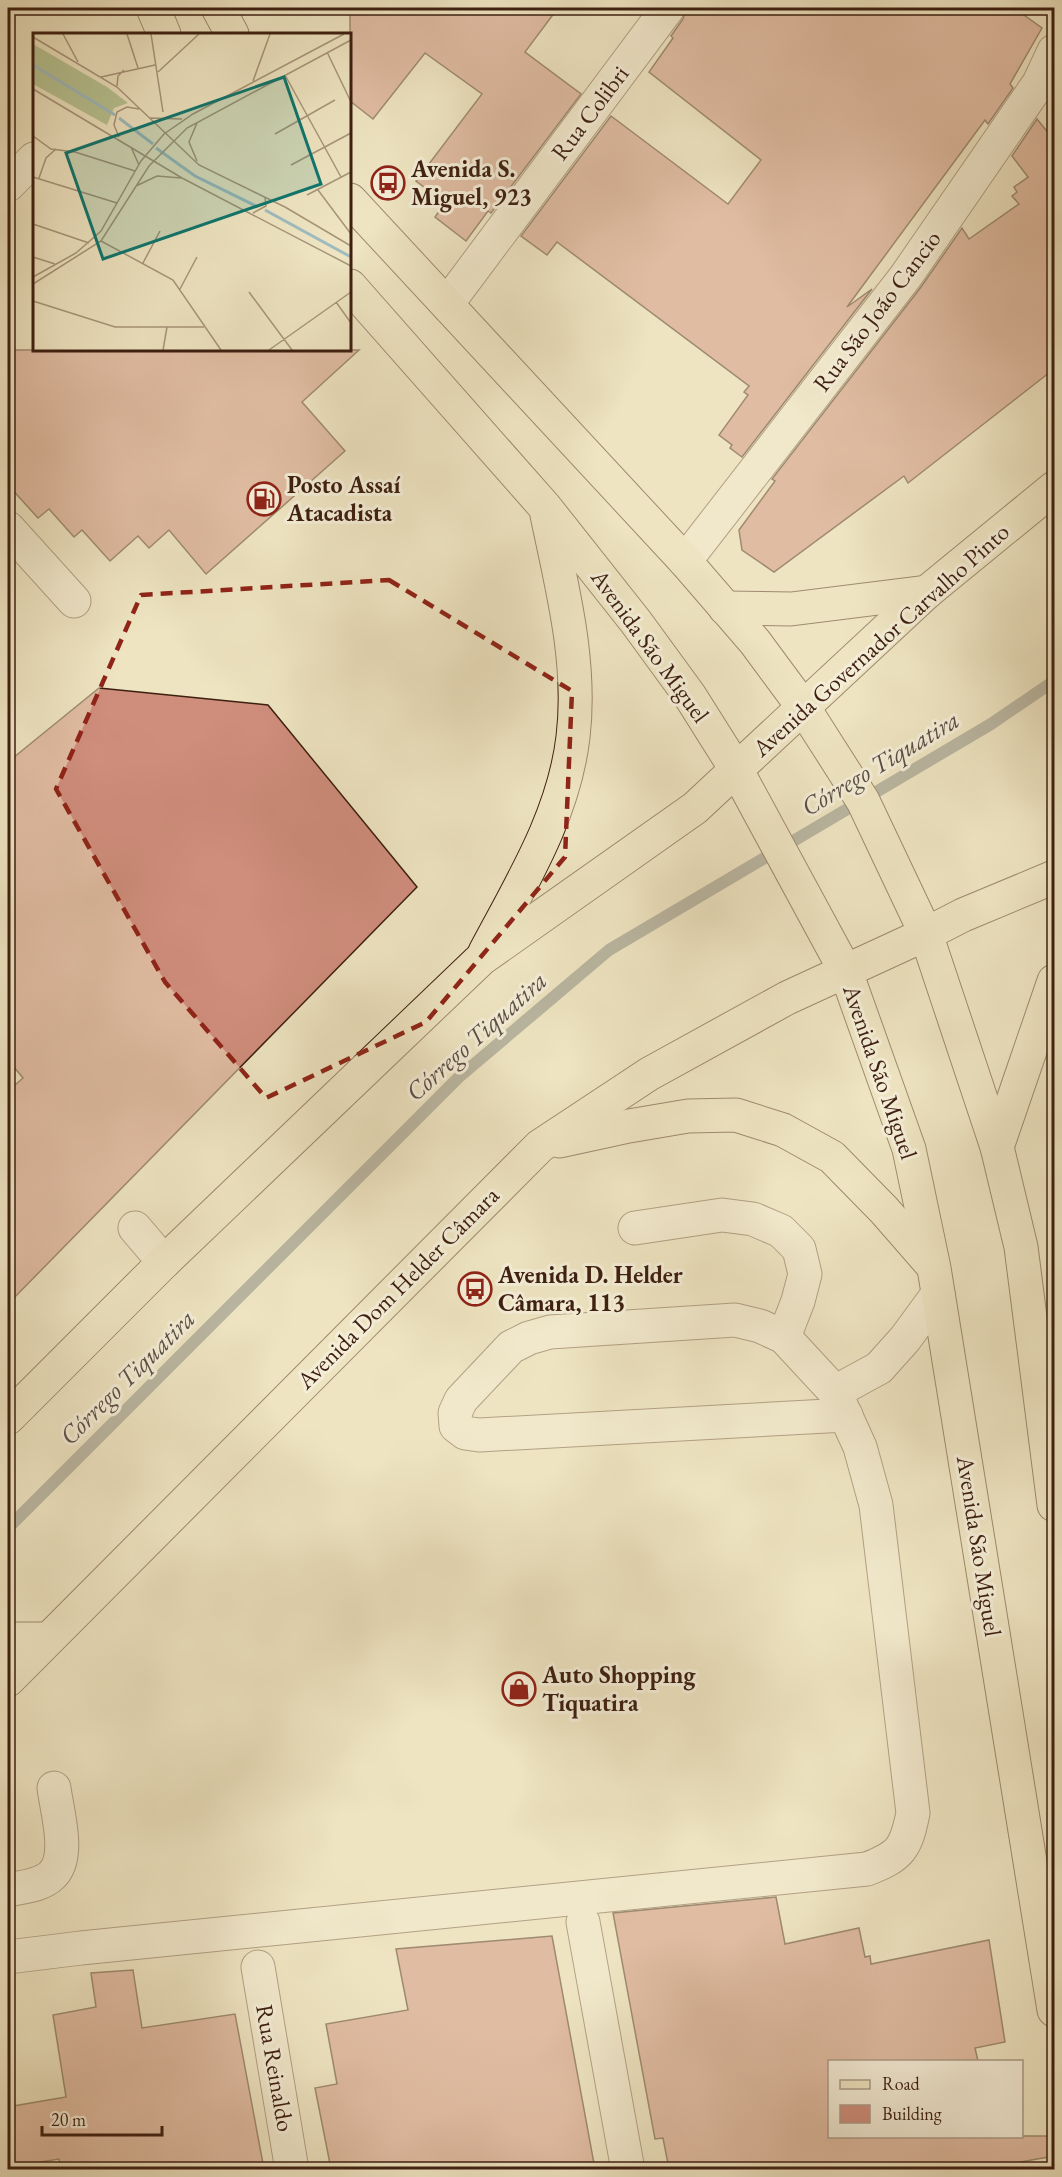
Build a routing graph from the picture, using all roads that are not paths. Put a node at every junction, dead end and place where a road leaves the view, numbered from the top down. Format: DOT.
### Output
graph roads {
  1 [pos="153,8"];
  2 [pos="218,8"];
  3 [pos="668,8"];
  4 [pos="164,33"];
  5 [pos="231,33"];
  6 [pos="1054,51"];
  7 [pos="33,160"];
  8 [pos="8,184"];
  9 [pos="351,201"];
  10 [pos="351,287"];
  11 [pos="447,304"];
  12 [pos="1054,488"];
  13 [pos="545,507"];
  14 [pos="1054,517"];
  15 [pos="1010,525"];
  16 [pos="8,528"];
  17 [pos="685,561"];
  18 [pos="927,592"];
  19 [pos="74,601"];
  20 [pos="725,608"];
  21 [pos="803,707"];
  22 [pos="736,769"];
  23 [pos="1054,877"];
  24 [pos="926,934"];
  25 [pos="481,959"];
  26 [pos="846,972"];
  27 [pos="1054,981"];
  28 [pos="540,1146"];
  29 [pos="997,1148"];
  30 [pos="135,1228"];
  31 [pos="635,1228"];
  32 [pos="164,1262"];
  33 [pos="936,1281"];
  34 [pos="784,1337"];
  35 [pos="840,1403"];
  36 [pos="8,1418"];
  37 [pos="1054,1505"];
  38 [pos="8,1639"];
  39 [pos="47,1639"];
  40 [pos="8,1680"];
  41 [pos="54,1788"];
  42 [pos="8,1890"];
  43 [pos="583,1922"];
  44 [pos="8,1957"];
  45 [pos="258,1966"];
  46 [pos="1054,2010"];
  47 [pos="292,2169"];
  48 [pos="628,2169"];
  1 -- 4 [label="main road"];
  2 -- 5 [label="main road"];
  3 -- 11 [label="street, Rua Colibri"];
  6 -- 17 [label="street, Rua São João Cancio"];
  7 -- 8 [label="street"];
  9 -- 11 [label="main road"];
  10 -- 13 [label="main road, Avenida São Miguel"];
  11 -- 17 [label="main road"];
  12 -- 15 [label="main road, Avenida Governador Carvalho Pinto"];
  13 -- 22 [label="main road, Avenida São Miguel"];
  13 -- 25 [label="main road"];
  14 -- 15 [label="main road"];
  15 -- 18 [label="main road, Avenida Governador Carvalho Pinto"];
  16 -- 19 [label="street"];
  17 -- 20 [label="main road"];
  18 -- 20 [label="main road"];
  18 -- 21 [label="main road, Avenida Governador Carvalho Pinto"];
  20 -- 21 [label="main road"];
  21 -- 22 [label="main road, Avenida Governador Carvalho Pinto"];
  21 -- 24 [label="main road"];
  22 -- 25 [label="main road"];
  22 -- 26 [label="main road, Avenida São Miguel"];
  23 -- 24 [label="main road"];
  24 -- 26 [label="main road"];
  24 -- 29 [label="main road"];
  25 -- 32 [label="main road"];
  26 -- 28 [label="main road, Avenida Dom Helder Câmara"];
  26 -- 33 [label="main road, Avenida São Miguel"];
  27 -- 29 [label="main road"];
  28 -- 33 [label="main road"];
  28 -- 39 [label="main road, Avenida Dom Helder Câmara"];
  29 -- 37 [label="main road"];
  30 -- 32 [label="street"];
  31 -- 34 [label="street"];
  32 -- 36 [label="main road"];
  33 -- 35 [label="street"];
  33 -- 46 [label="main road, Avenida São Miguel"];
  34 -- 35 [label="street"];
  34 -- 35 [label="street"];
  35 -- 44 [label="street"];
  38 -- 39 [label="main road"];
  39 -- 40 [label="main road, Avenida Dom Helder Câmara"];
  41 -- 42 [label="street"];
  43 -- 48 [label="street"];
  45 -- 47 [label="street, Rua Reinaldo"];
}
